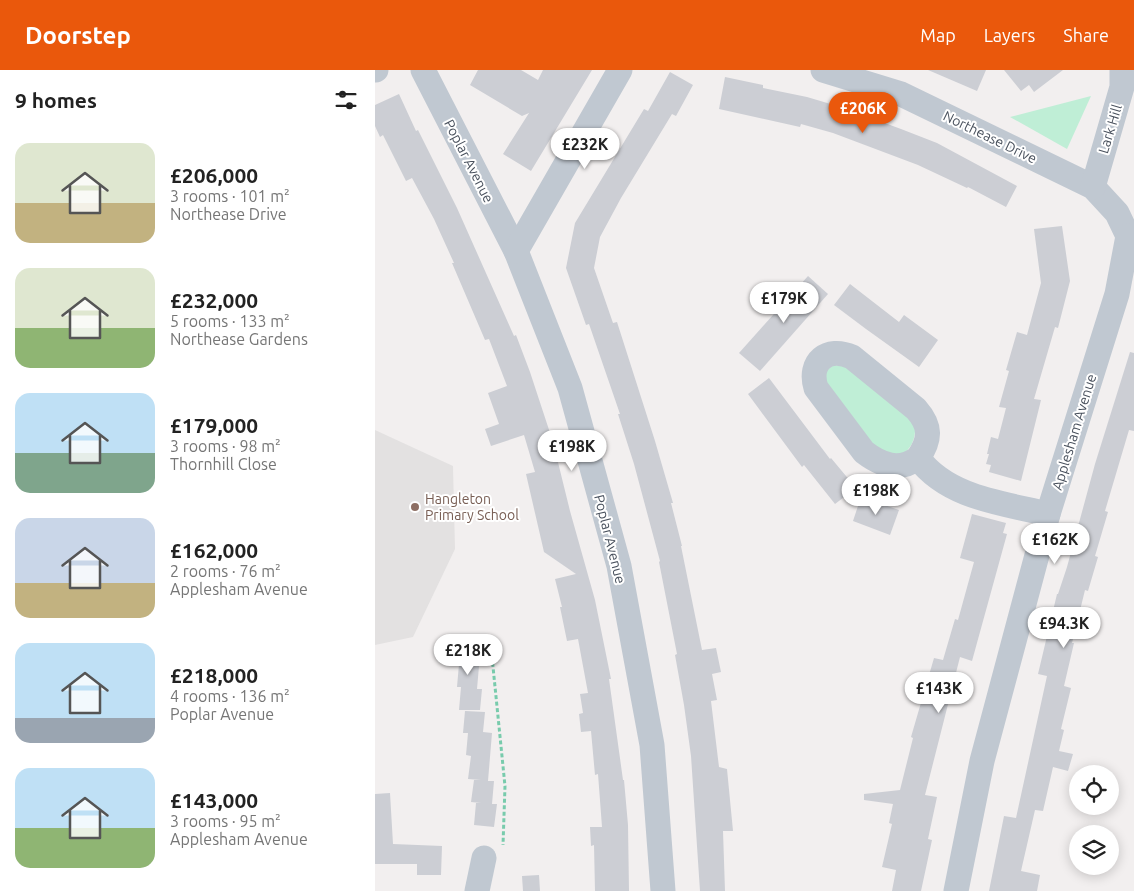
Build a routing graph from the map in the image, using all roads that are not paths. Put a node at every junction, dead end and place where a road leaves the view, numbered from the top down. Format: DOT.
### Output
graph roads {
  1 [pos="423,70"];
  2 [pos="620,70"];
  3 [pos="823,70"];
  4 [pos="1122,70"];
  5 [pos="1093,187"];
  6 [pos="1131,235"];
  7 [pos="516,251"];
  8 [pos="917,458"];
  9 [pos="1048,514"];
  10 [pos="484,858"];
  11 [pos="477,891"];
  12 [pos="663,891"];
  13 [pos="956,891"];
  1 -- 7 [label="street, Poplar Avenue"];
  2 -- 7 [label="street"];
  3 -- 5 [label="street, Northease Drive"];
  4 -- 5 [label="street, Lark Hill"];
  5 -- 6 [label="street, Northease Drive"];
  6 -- 9 [label="street, Applesham Avenue"];
  7 -- 12 [label="street, Poplar Avenue"];
  8 -- 8 [label="street"];
  8 -- 9 [label="street"];
  9 -- 13 [label="street, Applesham Avenue"];
  10 -- 11 [label="street"];
}
